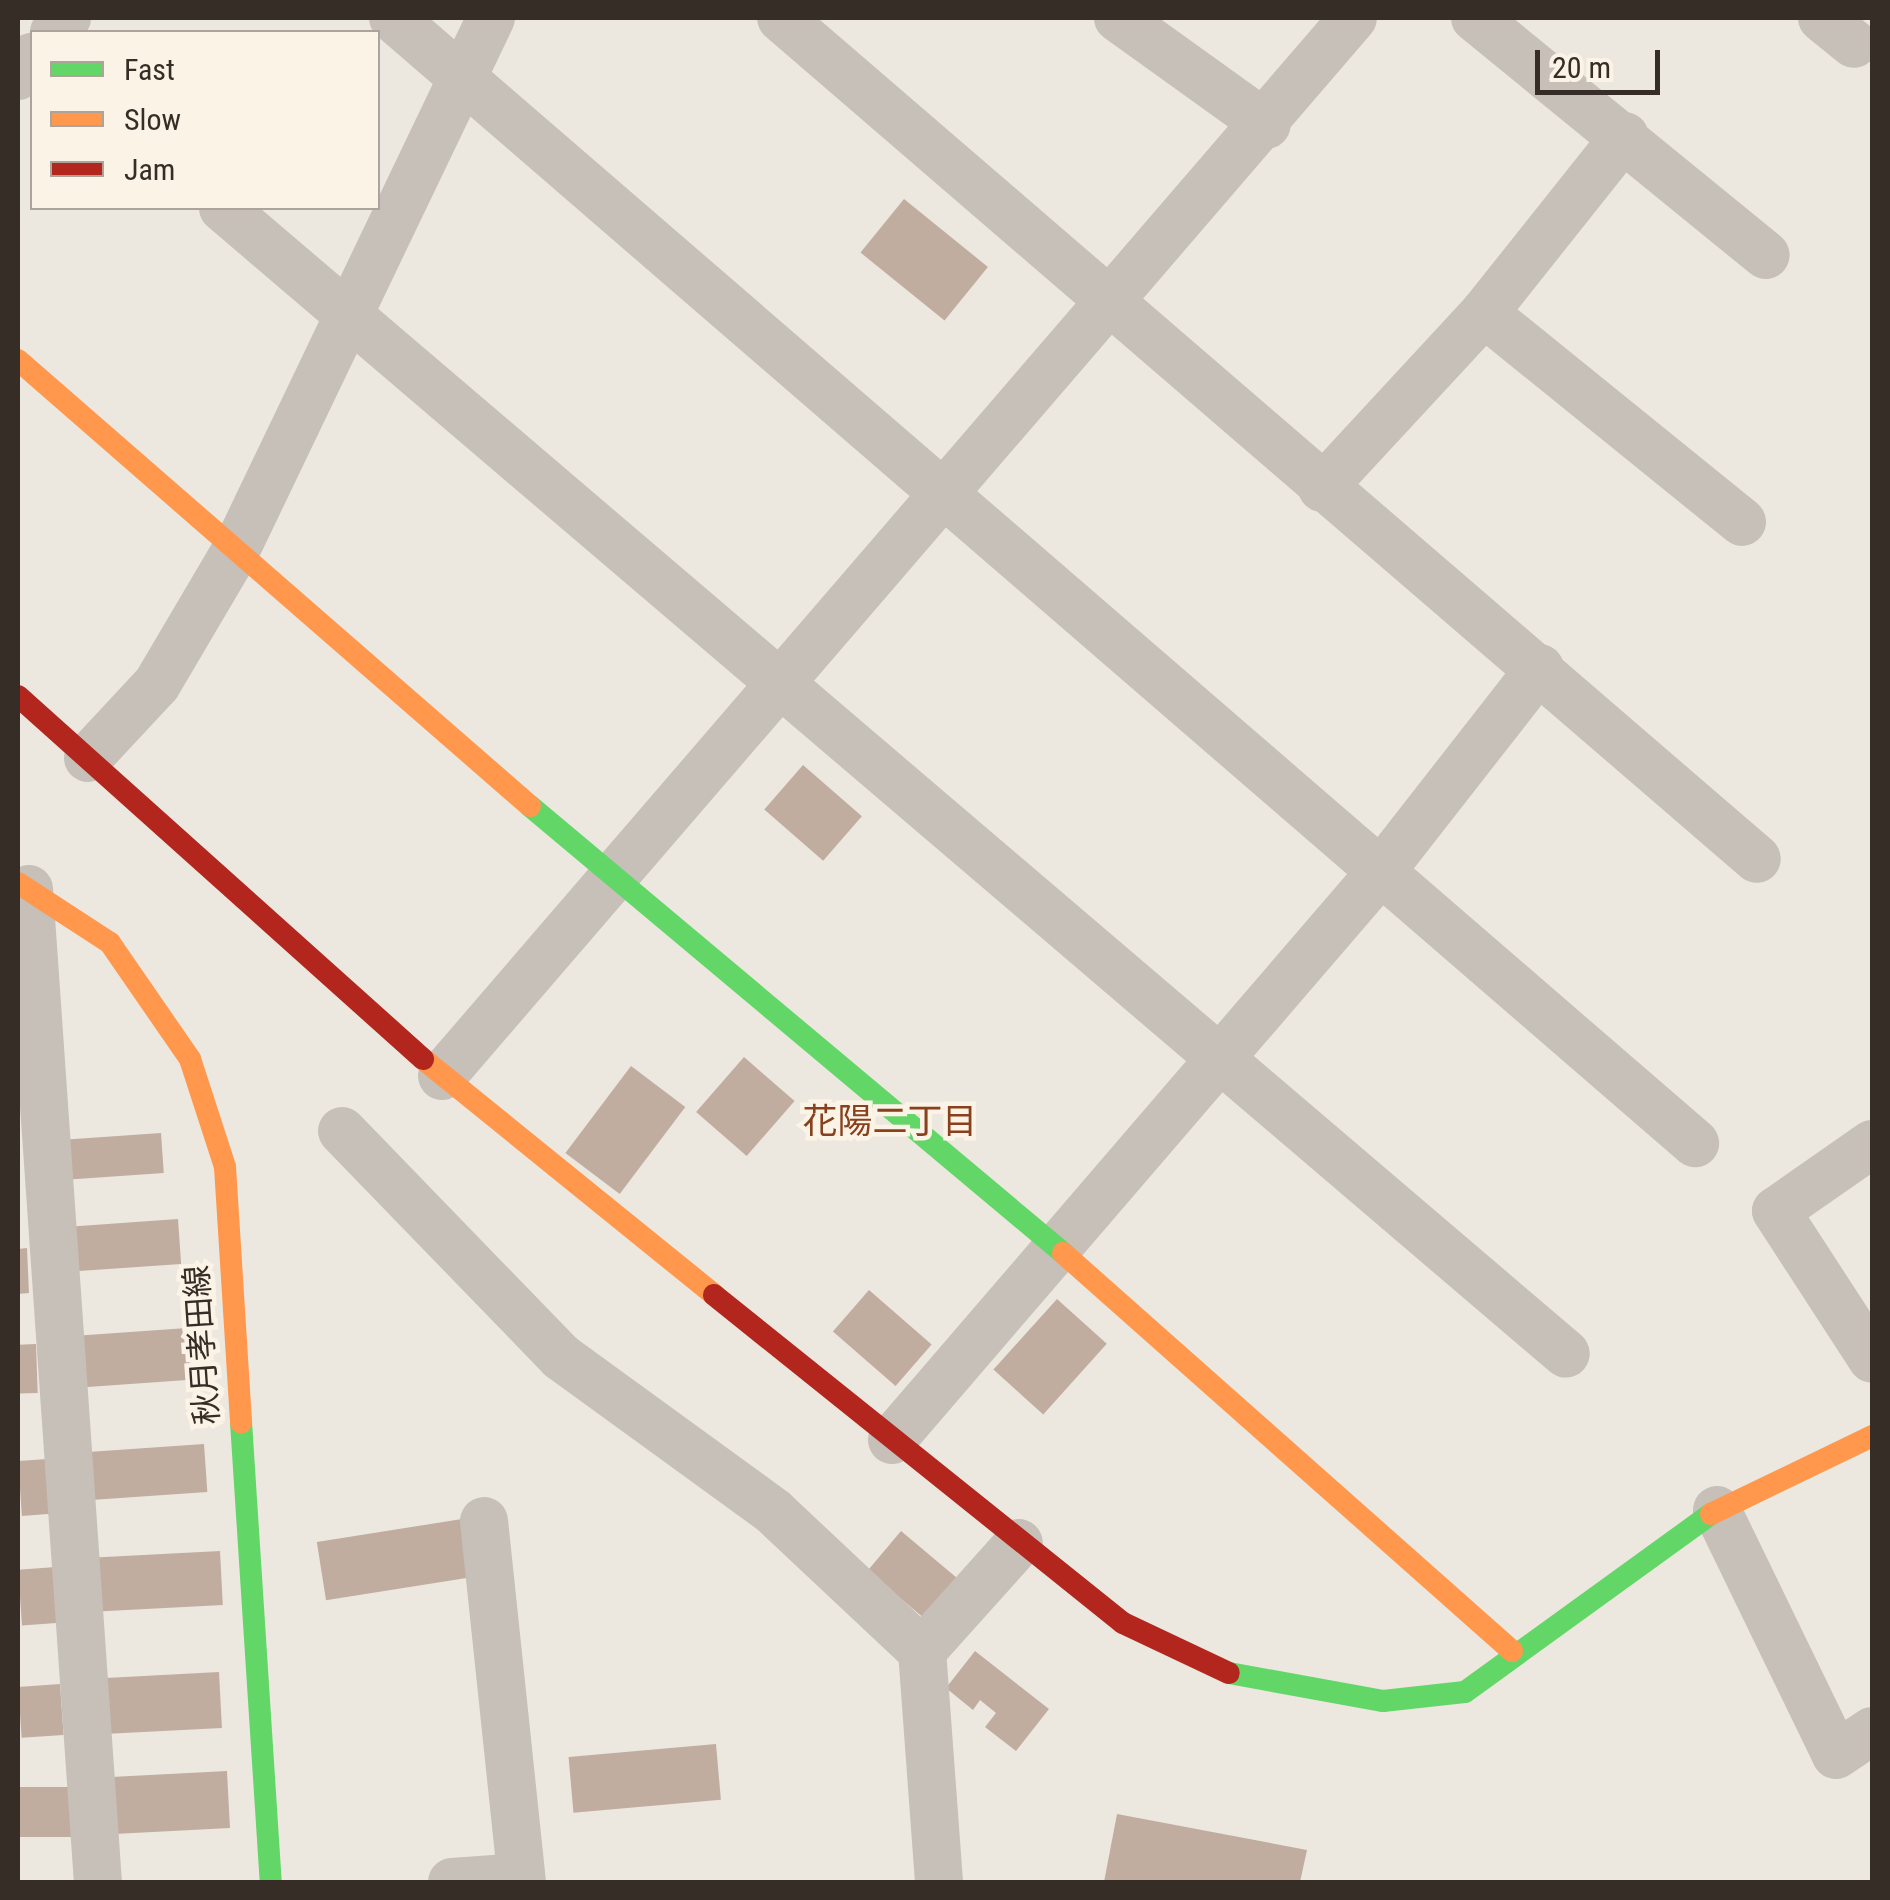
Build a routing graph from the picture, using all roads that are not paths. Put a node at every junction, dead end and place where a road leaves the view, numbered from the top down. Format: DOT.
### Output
graph roads {
  1 [pos="393,18"];
  2 [pos="491,18"];
  3 [pos="781,18"];
  4 [pos="1118,18"];
  5 [pos="1353,18"];
  6 [pos="1476,18"];
  7 [pos="463,78"];
  8 [pos="1266,125"];
  9 [pos="1625,136"];
  10 [pos="225,210"];
  11 [pos="1766,256"];
  12 [pos="1109,302"];
  13 [pos="348,313"];
  14 [pos="1484,313"];
  15 [pos="18,360"];
  16 [pos="944,488"];
  17 [pos="1322,488"];
  18 [pos="1742,522"];
  19 [pos="236,550"];
  20 [pos="1540,668"];
  21 [pos="784,685"];
  22 [pos="18,696"];
  23 [pos="88,758"];
  24 [pos="1757,859"];
  25 [pos="1383,869"];
  26 [pos="612,878"];
  27 [pos="24,886"];
  28 [pos="1215,1055"];
  29 [pos="442,1076"];
  30 [pos="342,1131"];
  31 [pos="1695,1144"];
  32 [pos="1872,1144"];
  33 [pos="1058,1248"];
  34 [pos="1566,1354"];
  35 [pos="1872,1359"];
  36 [pos="1872,1436"];
  37 [pos="892,1440"];
  38 [pos="1717,1510"];
  39 [pos="484,1520"];
  40 [pos="1019,1543"];
  41 [pos="1512,1651"];
  42 [pos="922,1652"];
  43 [pos="1872,1732"];
  44 [pos="521,1880"];
  45 [pos="98,1882"];
  46 [pos="272,1882"];
  47 [pos="452,1882"];
  48 [pos="939,1882"];
  1 -- 7 [label="street"];
  2 -- 7 [label="street"];
  3 -- 12 [label="street"];
  4 -- 8 [label="street"];
  5 -- 8 [label="street"];
  6 -- 9 [label="street"];
  7 -- 13 [label="street"];
  7 -- 16 [label="street"];
  8 -- 12 [label="street"];
  9 -- 11 [label="street"];
  9 -- 14 [label="street"];
  10 -- 13 [label="street"];
  12 -- 16 [label="street"];
  12 -- 17 [label="street"];
  13 -- 19 [label="street"];
  13 -- 21 [label="street"];
  14 -- 17 [label="street"];
  14 -- 18 [label="street"];
  15 -- 19 [label="street"];
  16 -- 21 [label="street"];
  16 -- 25 [label="street"];
  17 -- 20 [label="street"];
  19 -- 23 [label="street"];
  19 -- 26 [label="street"];
  20 -- 24 [label="street"];
  20 -- 25 [label="street"];
  21 -- 26 [label="street"];
  21 -- 28 [label="street"];
  22 -- 23 [label="street"];
  23 -- 29 [label="street"];
  25 -- 28 [label="street"];
  25 -- 31 [label="street"];
  26 -- 29 [label="street"];
  26 -- 33 [label="street"];
  27 -- 45 [label="street"];
  27 -- 46 [label="street, 秋月孝田線"];
  28 -- 33 [label="street"];
  28 -- 34 [label="street"];
  29 -- 37 [label="street"];
  30 -- 42 [label="street"];
  32 -- 35 [label="street"];
  33 -- 37 [label="street"];
  33 -- 41 [label="street"];
  36 -- 38 [label="street"];
  37 -- 40 [label="street"];
  38 -- 41 [label="street"];
  38 -- 43 [label="street"];
  39 -- 44 [label="street"];
  40 -- 41 [label="street"];
  40 -- 42 [label="street"];
  42 -- 48 [label="street"];
  44 -- 47 [label="street"];
}
